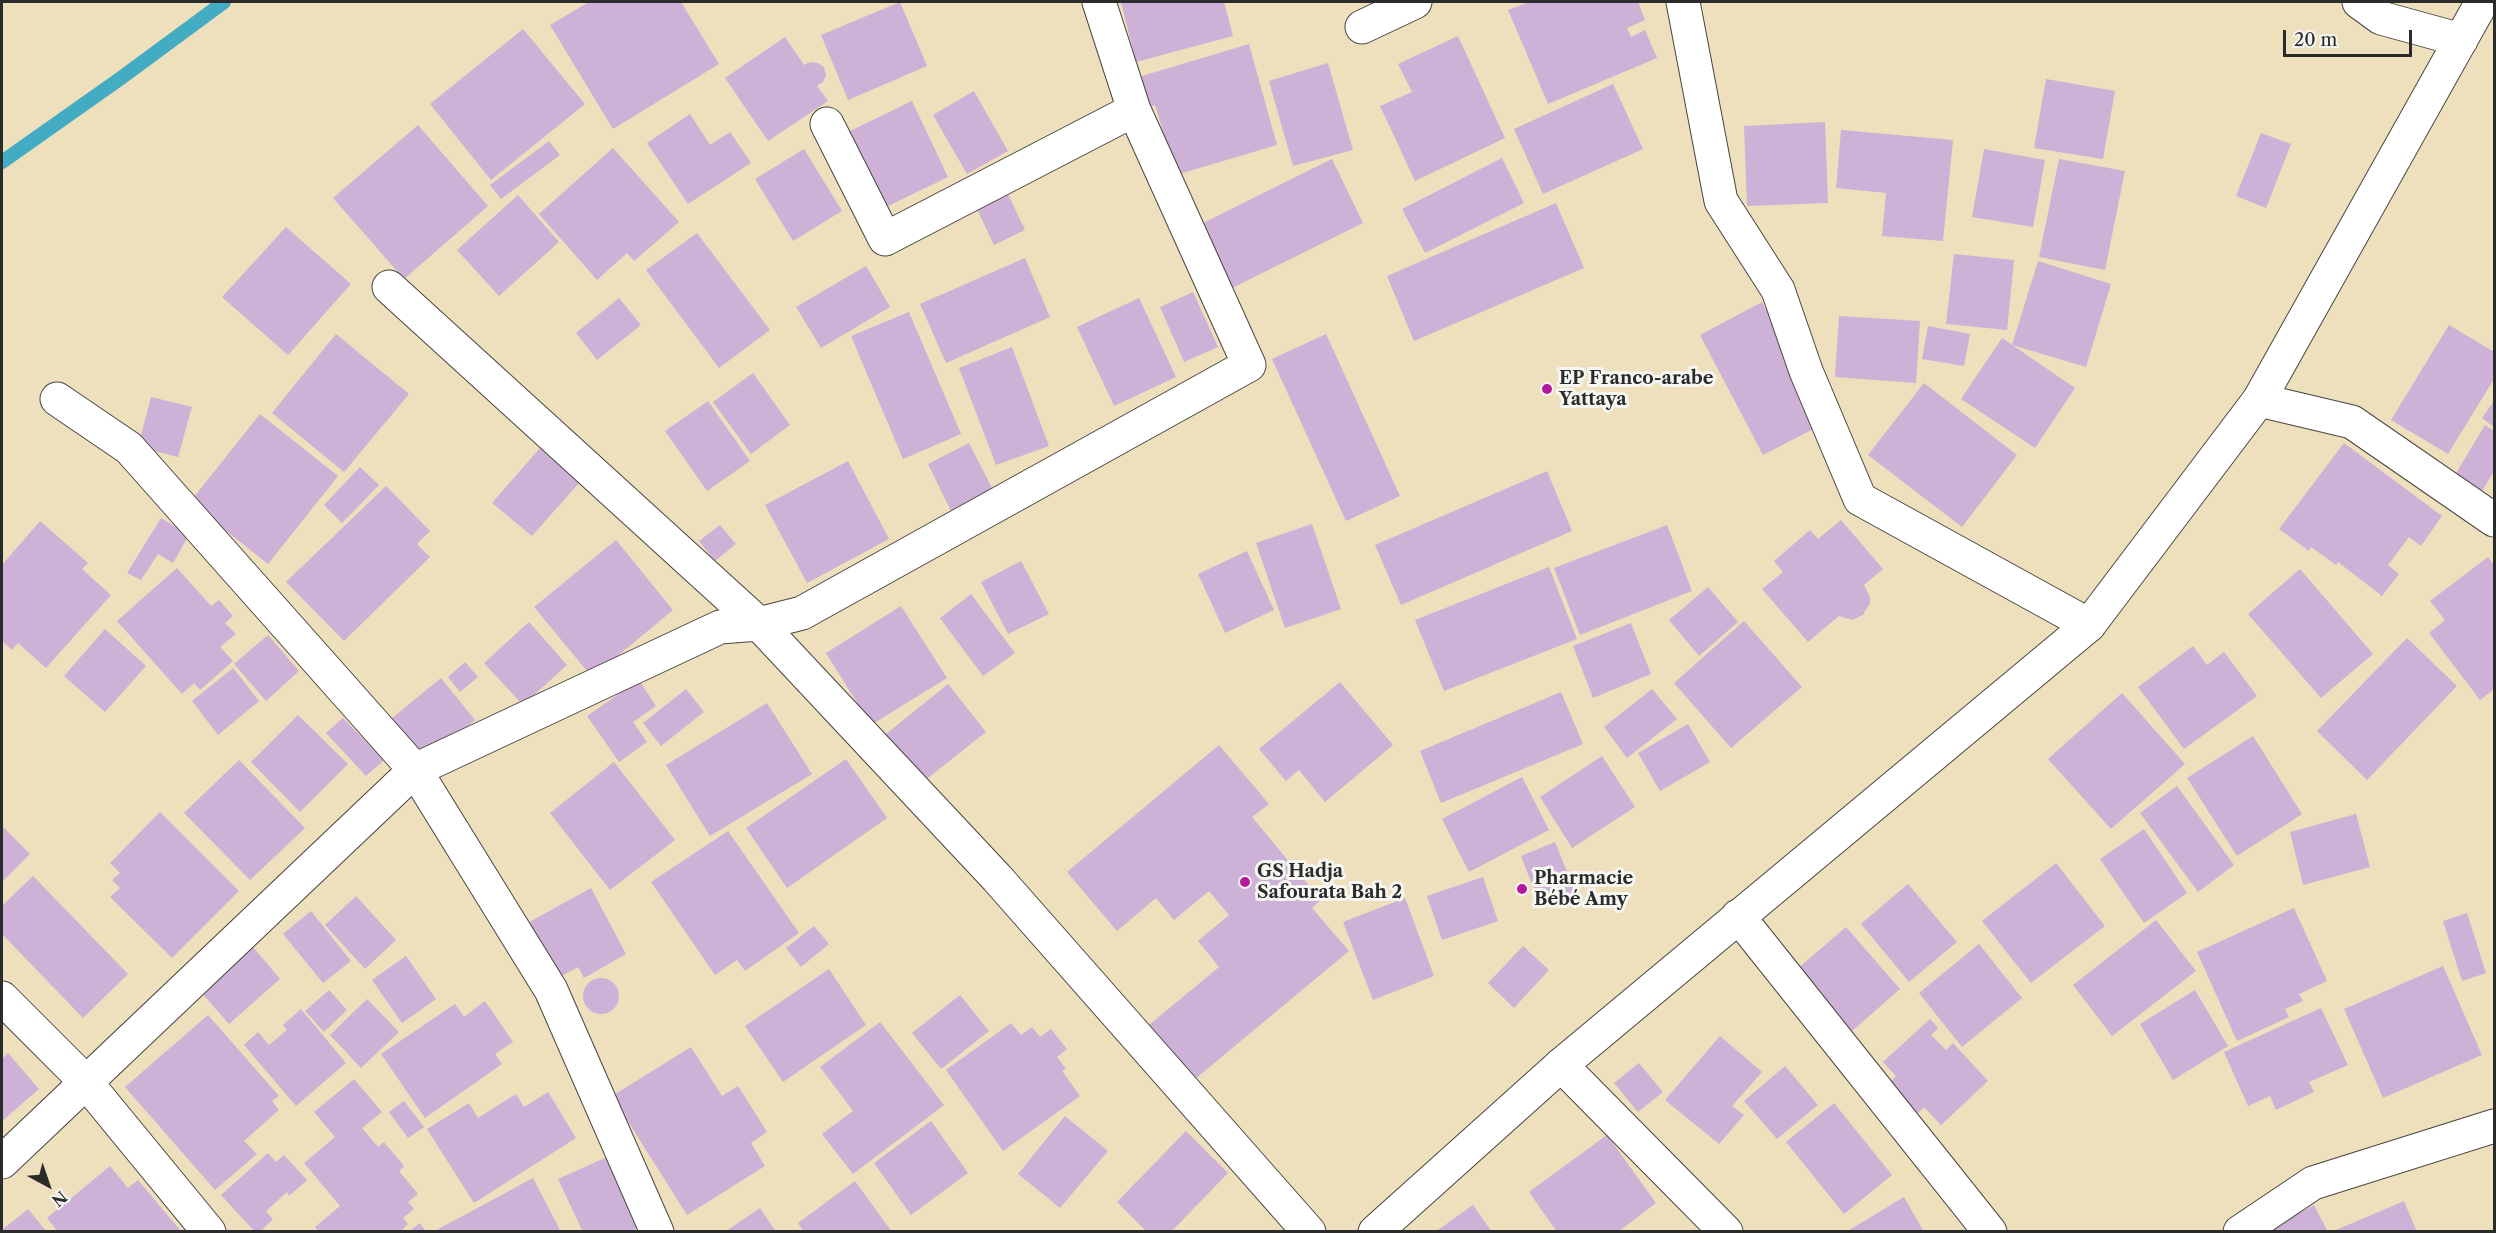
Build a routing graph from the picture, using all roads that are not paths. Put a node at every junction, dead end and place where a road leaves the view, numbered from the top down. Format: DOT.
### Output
graph roads {
  1 [pos="1099,2"];
  2 [pos="1415,2"];
  3 [pos="1683,2"];
  4 [pos="2359,2"];
  5 [pos="2482,2"];
  6 [pos="1362,27"];
  7 [pos="2461,40"];
  8 [pos="1134,110"];
  9 [pos="827,124"];
  10 [pos="389,287"];
  11 [pos="57,399"];
  12 [pos="2259,400"];
  13 [pos="2494,520"];
  14 [pos="759,624"];
  15 [pos="2089,625"];
  16 [pos="415,770"];
  17 [pos="1738,916"];
  18 [pos="2,998"];
  19 [pos="1561,1065"];
  20 [pos="85,1081"];
  21 [pos="2494,1126"];
  22 [pos="2,1162"];
  23 [pos="209,1232"];
  24 [pos="657,1232"];
  25 [pos="1308,1232"];
  26 [pos="1375,1232"];
  27 [pos="1726,1232"];
  28 [pos="1990,1232"];
  29 [pos="2240,1232"];
  1 -- 8 [label="street"];
  2 -- 6 [label="street"];
  3 -- 15 [label="street"];
  4 -- 7 [label="street"];
  5 -- 7 [label="street"];
  7 -- 12 [label="street"];
  8 -- 9 [label="street"];
  8 -- 14 [label="street"];
  10 -- 14 [label="street"];
  11 -- 16 [label="street"];
  12 -- 13 [label="street"];
  12 -- 15 [label="street"];
  14 -- 16 [label="street"];
  14 -- 25 [label="street"];
  15 -- 17 [label="street"];
  16 -- 20 [label="street"];
  16 -- 24 [label="street"];
  17 -- 19 [label="street"];
  17 -- 28 [label="street"];
  18 -- 20 [label="street"];
  19 -- 26 [label="street"];
  19 -- 27 [label="street"];
  20 -- 22 [label="street"];
  20 -- 23 [label="street"];
  21 -- 29 [label="street"];
}
